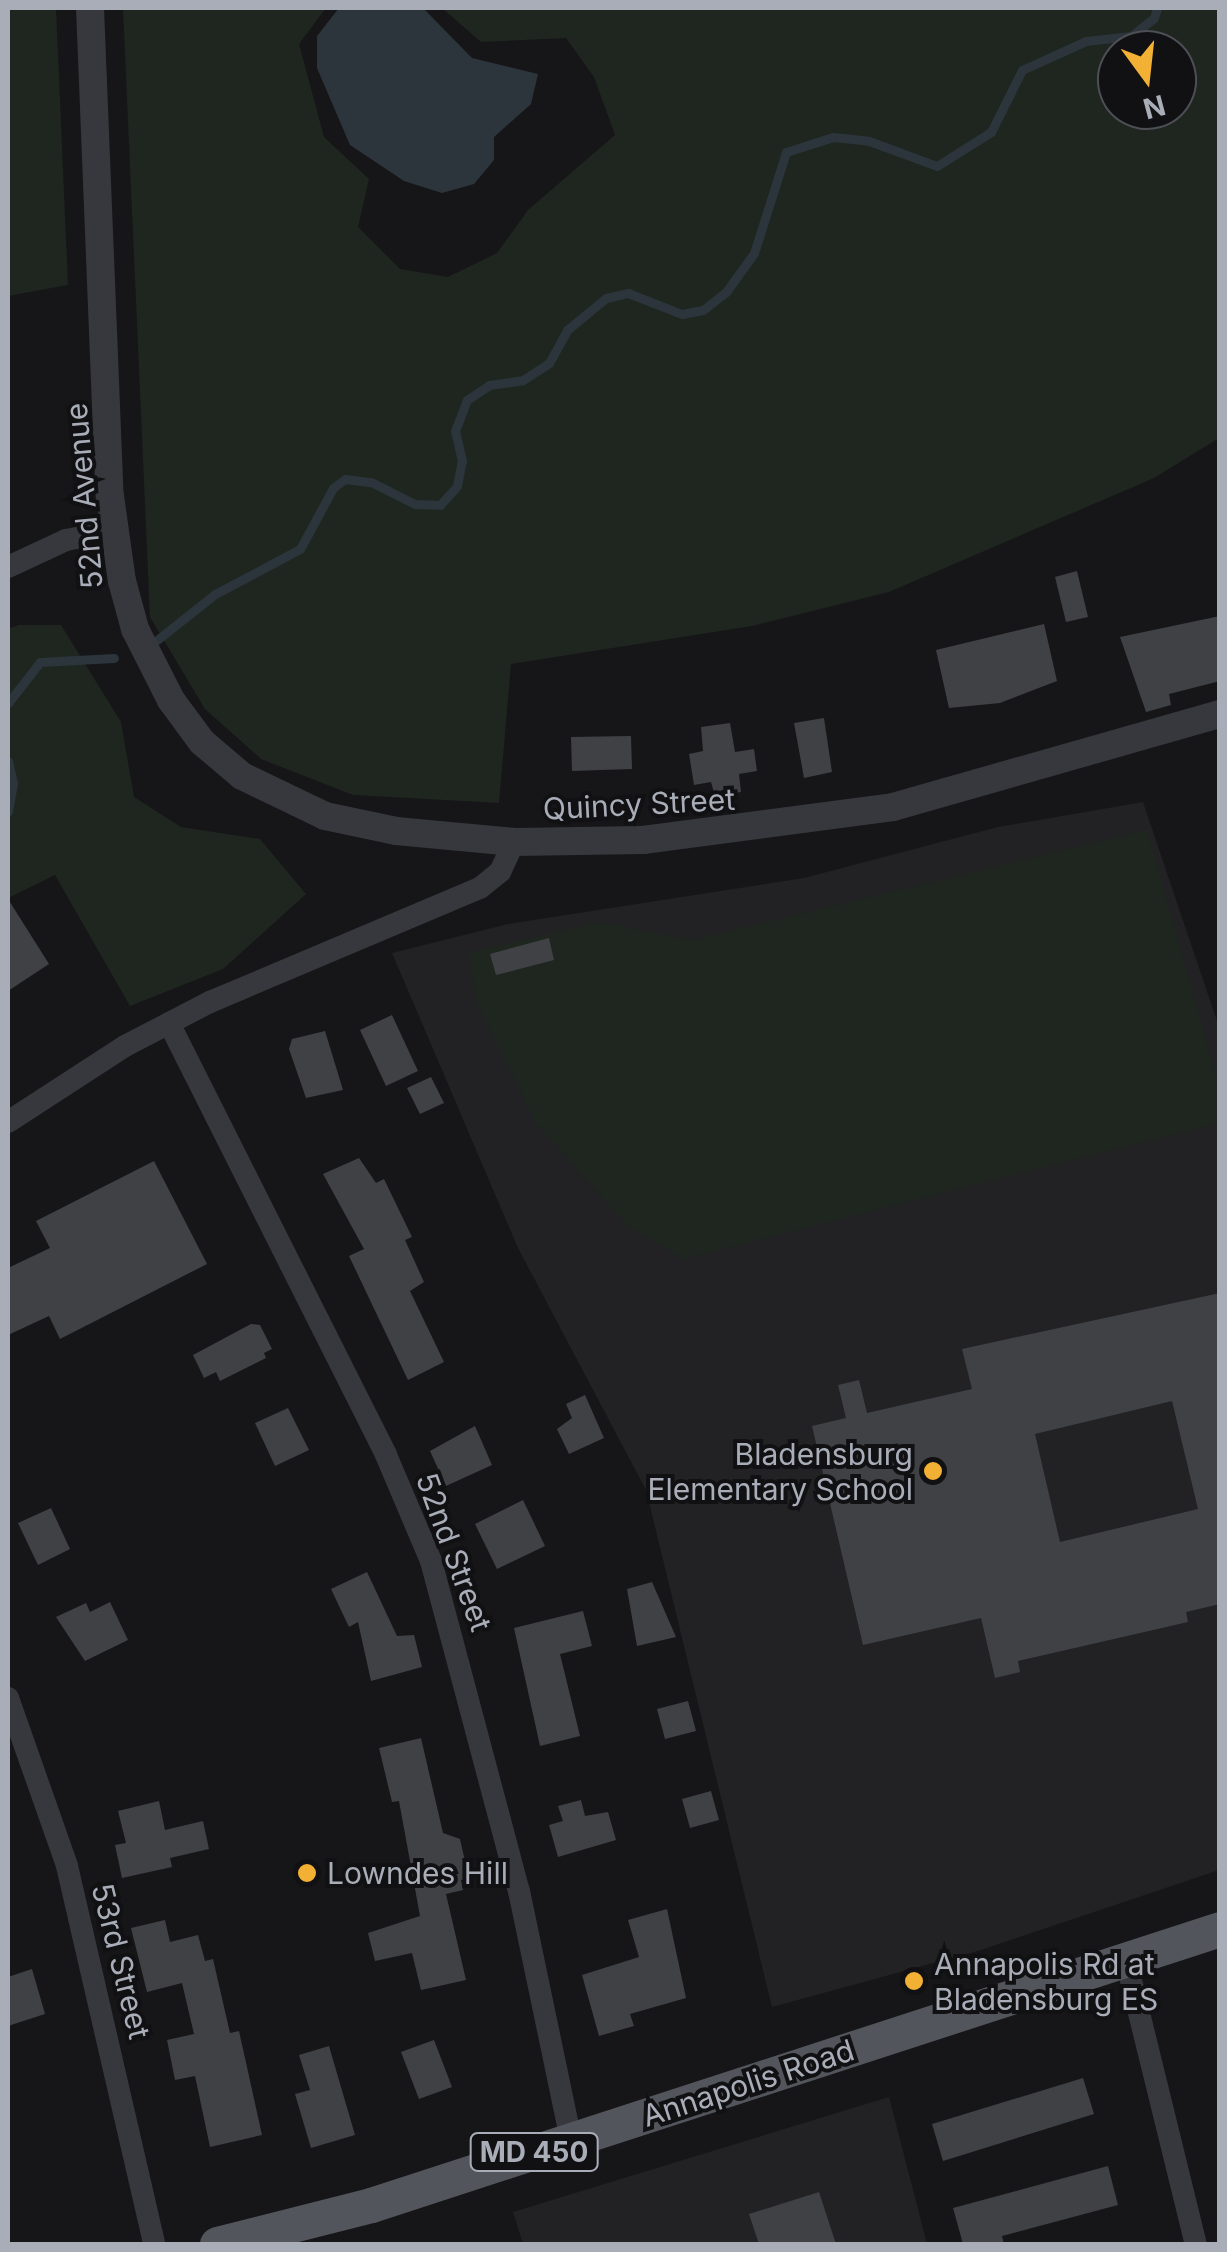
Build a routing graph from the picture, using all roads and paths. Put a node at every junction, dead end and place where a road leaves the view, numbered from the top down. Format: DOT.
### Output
graph roads {
  1 [pos="90,8"];
  2 [pos="113,531"];
  3 [pos="8,566"];
  4 [pos="1220,714"];
  5 [pos="514,842"];
  6 [pos="169,1024"];
  7 [pos="8,1122"];
  8 [pos="8,1698"];
  9 [pos="1220,1929"];
  10 [pos="1126,1960"];
  11 [pos="571,2140"];
  12 [pos="154,2244"];
  13 [pos="216,2244"];
  14 [pos="1196,2244"];
  1 -- 2 [label="street, 52nd Avenue"];
  2 -- 3 [label="street"];
  2 -- 5 [label="street, 52nd Avenue"];
  4 -- 5 [label="street, Quincy Street"];
  5 -- 6 [label="street, Quincy Street"];
  6 -- 7 [label="street, Quincy Street"];
  6 -- 11 [label="street, 52nd Street"];
  8 -- 12 [label="street, 53rd Street"];
  9 -- 10 [label="main road, Annapolis Road / MD 450"];
  10 -- 11 [label="main road, Annapolis Road / MD 450"];
  10 -- 14 [label="street"];
  11 -- 13 [label="main road, Annapolis Road / MD 450"];
}
